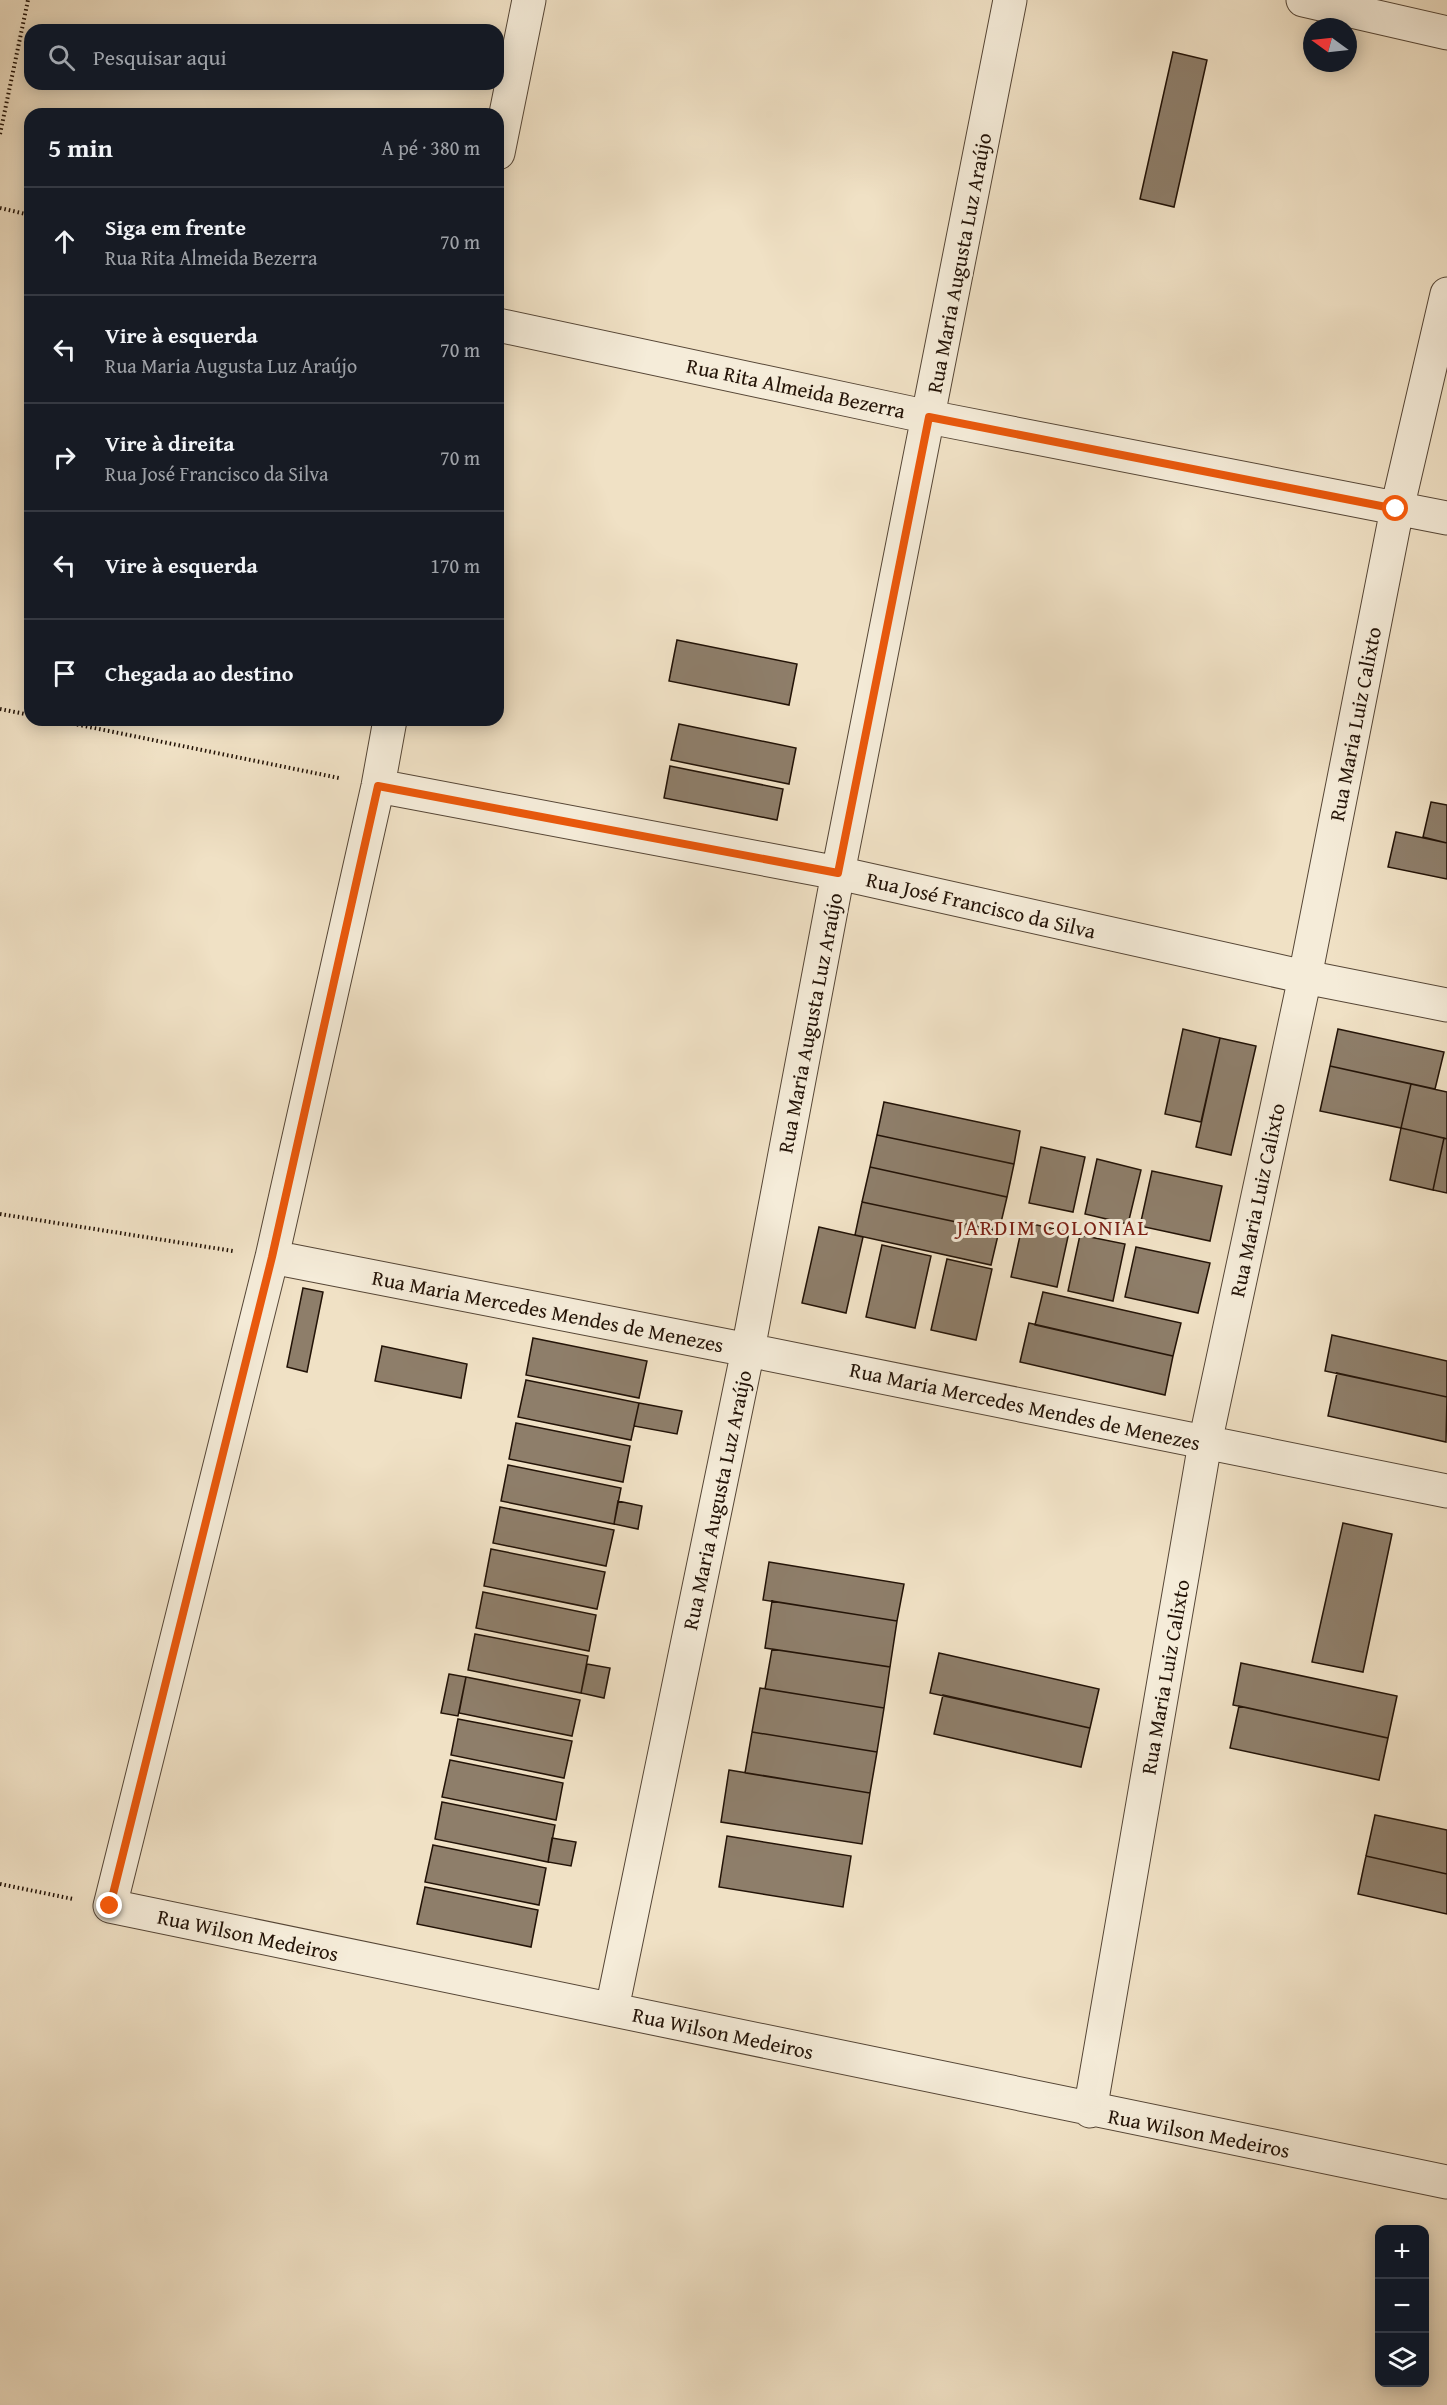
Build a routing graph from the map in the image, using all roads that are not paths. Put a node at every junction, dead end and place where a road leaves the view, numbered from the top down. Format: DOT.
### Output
graph roads {
  1 [pos="529,0"];
  2 [pos="1010,0"];
  3 [pos="1303,0"];
  4 [pos="1447,33"];
  5 [pos="504,123"];
  6 [pos="1447,294"];
  7 [pos="504,326"];
  8 [pos="929,417"];
  9 [pos="1396,509"];
  10 [pos="1447,518"];
  11 [pos="389,726"];
  12 [pos="378,786"];
  13 [pos="838,873"];
  14 [pos="1305,977"];
  15 [pos="1447,1005"];
  16 [pos="272,1257"];
  17 [pos="748,1350"];
  18 [pos="1205,1443"];
  19 [pos="1447,1491"];
  20 [pos="612,2009"];
  21 [pos="1090,2111"];
  22 [pos="1447,2182"];
  1 -- 5 [label="street"];
  2 -- 8 [label="street, Rua Maria Augusta Luz Araújo"];
  3 -- 4 [label="street"];
  6 -- 9 [label="street, Rua Maria Luiz Calixto"];
  7 -- 8 [label="street, Rua Rita Almeida Bezerra"];
  8 -- 9 [label="street, Rua Rita Almeida Bezerra"];
  8 -- 13 [label="street, Rua Maria Augusta Luz Araújo"];
  9 -- 10 [label="street, Rua Rita Almeida Bezerra"];
  9 -- 14 [label="street, Rua Maria Luiz Calixto"];
  11 -- 12 [label="street"];
  12 -- 13 [label="street, Rua José Francisco da Silva"];
  12 -- 16 [label="street"];
  13 -- 14 [label="street, Rua José Francisco da Silva"];
  13 -- 17 [label="street, Rua Maria Augusta Luz Araújo"];
  14 -- 15 [label="street, Rua José Francisco da Silva"];
  14 -- 18 [label="street, Rua Maria Luiz Calixto"];
  16 -- 17 [label="street, Rua Maria Mercedes Mendes de Menezes"];
  16 -- 20 [label="street, Rua Wilson Medeiros"];
  17 -- 18 [label="street, Rua Maria Mercedes Mendes de Menezes"];
  17 -- 20 [label="street, Rua Maria Augusta Luz Araújo"];
  18 -- 19 [label="street, Rua Maria Mercedes Mendes de Menezes"];
  18 -- 21 [label="street, Rua Maria Luiz Calixto"];
  20 -- 21 [label="street, Rua Wilson Medeiros"];
  21 -- 22 [label="street, Rua Wilson Medeiros"];
}
